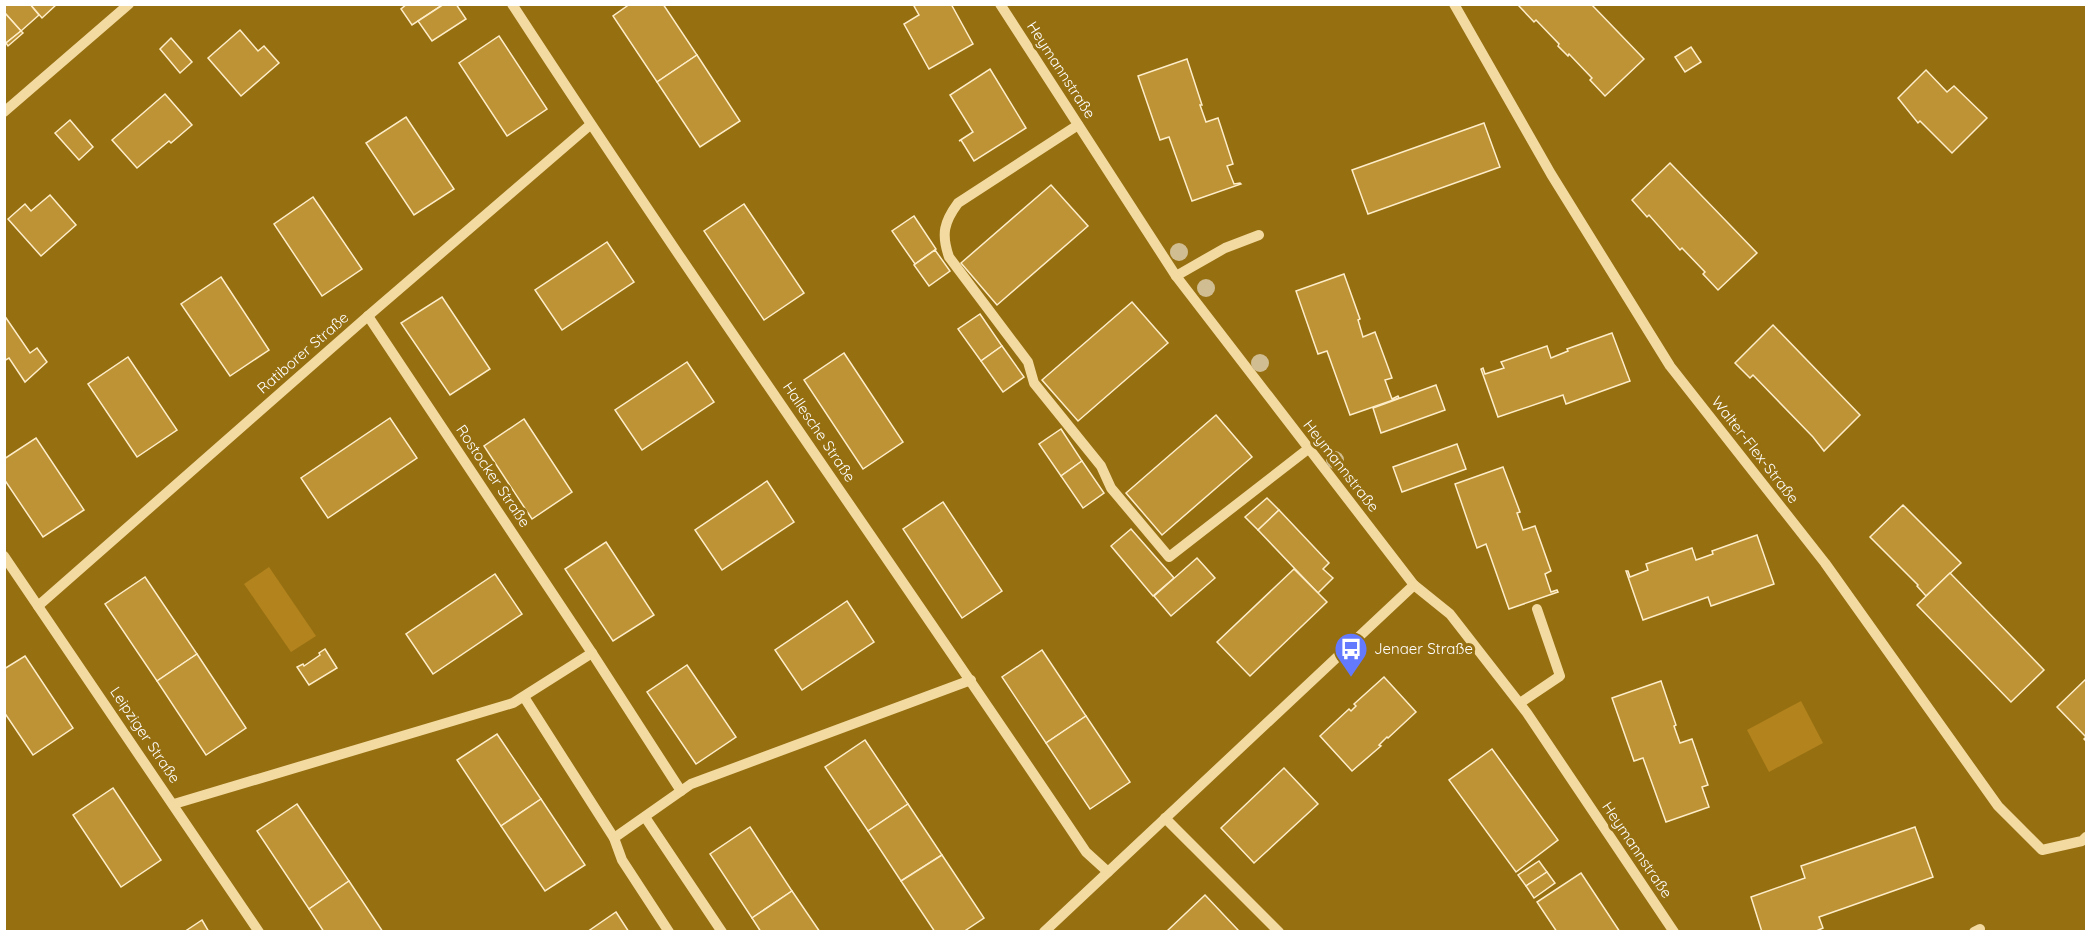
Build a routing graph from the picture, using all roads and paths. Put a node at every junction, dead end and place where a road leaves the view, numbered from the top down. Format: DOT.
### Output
graph roads {
  1 [pos="129,4"];
  2 [pos="512,4"];
  3 [pos="1000,4"];
  4 [pos="1454,4"];
  5 [pos="4,112"];
  6 [pos="590,125"];
  7 [pos="1078,125"];
  8 [pos="1259,235"];
  9 [pos="1176,276"];
  10 [pos="368,316"];
  11 [pos="1308,449"];
  12 [pos="4,556"];
  13 [pos="1414,585"];
  14 [pos="38,606"];
  15 [pos="1537,609"];
  16 [pos="592,652"];
  17 [pos="971,680"];
  18 [pos="524,697"];
  19 [pos="1520,703"];
  20 [pos="681,791"];
  21 [pos="174,804"];
  22 [pos="645,817"];
  23 [pos="1165,818"];
  24 [pos="2086,837"];
  25 [pos="614,838"];
  26 [pos="1108,872"];
  27 [pos="259,932"];
  28 [pos="669,932"];
  29 [pos="722,932"];
  30 [pos="1044,932"];
  31 [pos="1279,932"];
  32 [pos="1674,932"];
  1 -- 5 [label="street"];
  2 -- 6 [label="street, Hallesche Straße"];
  3 -- 7 [label="street, Heymannstraße"];
  4 -- 24 [label="street, Walter-Flex-Straße"];
  6 -- 10 [label="street, Ratiborer Straße"];
  6 -- 17 [label="street, Hallesche Straße"];
  7 -- 9 [label="street, Heymannstraße"];
  7 -- 11 [label="street"];
  8 -- 9 [label="street"];
  9 -- 11 [label="street, Heymannstraße"];
  10 -- 14 [label="street, Ratiborer Straße"];
  10 -- 16 [label="street, Rostocker Straße"];
  11 -- 13 [label="street, Heymannstraße"];
  12 -- 14 [label="street, Leipziger Straße"];
  13 -- 19 [label="street, Heymannstraße"];
  13 -- 23 [label="street"];
  14 -- 21 [label="street, Leipziger Straße"];
  15 -- 19 [label="street"];
  16 -- 18 [label="street"];
  16 -- 20 [label="street, Rostocker Straße"];
  17 -- 20 [label="street"];
  17 -- 26 [label="street, Hallesche Straße"];
  18 -- 21 [label="street"];
  18 -- 25 [label="street"];
  19 -- 32 [label="street, Heymannstraße"];
  20 -- 22 [label="street"];
  21 -- 27 [label="street, Leipziger Straße"];
  22 -- 25 [label="street"];
  22 -- 29 [label="street"];
  23 -- 26 [label="street"];
  23 -- 31 [label="street"];
  25 -- 28 [label="street"];
  26 -- 30 [label="street"];
}
